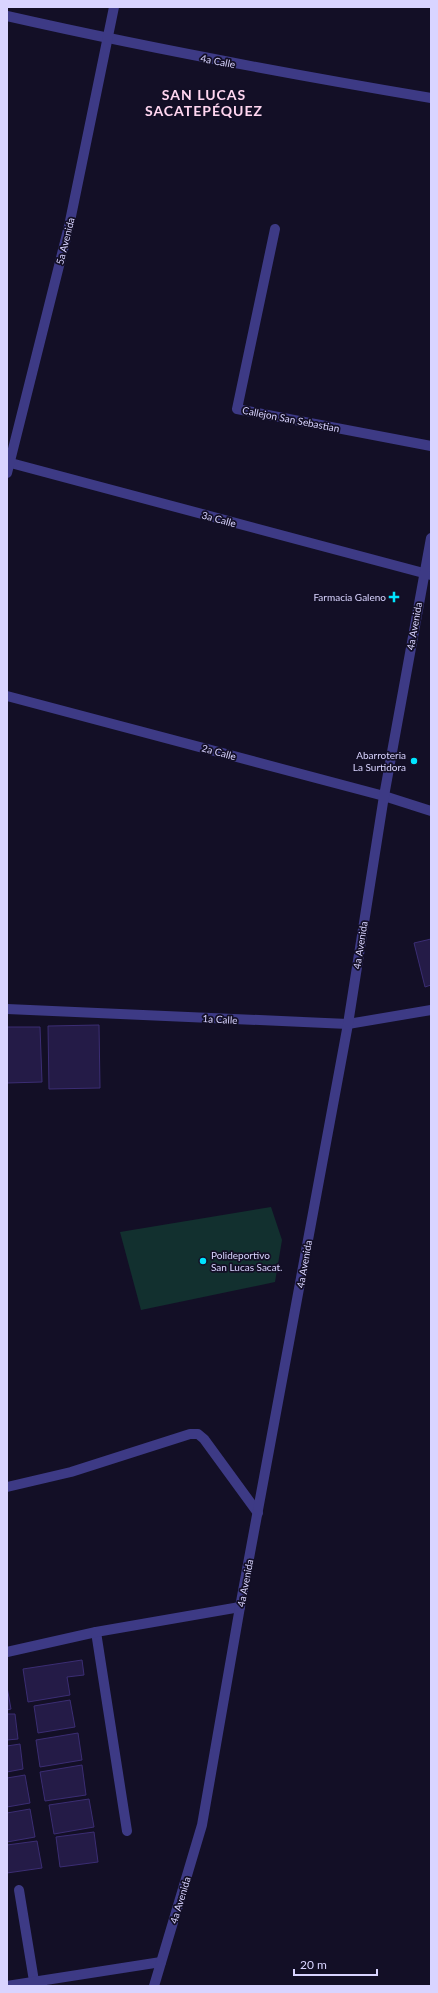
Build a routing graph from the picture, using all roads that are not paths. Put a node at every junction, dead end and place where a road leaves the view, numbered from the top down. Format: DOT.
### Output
graph roads {
  1 [pos="114,7"];
  2 [pos="7,16"];
  3 [pos="107,39"];
  4 [pos="431,98"];
  5 [pos="275,229"];
  6 [pos="431,446"];
  7 [pos="8,462"];
  8 [pos="7,473"];
  9 [pos="431,538"];
  10 [pos="427,574"];
  11 [pos="7,696"];
  12 [pos="384,796"];
  13 [pos="431,811"];
  14 [pos="7,1009"];
  15 [pos="431,1010"];
  16 [pos="348,1024"];
  17 [pos="7,1487"];
  18 [pos="258,1513"];
  19 [pos="240,1607"];
  20 [pos="96,1632"];
  21 [pos="7,1652"];
  22 [pos="127,1831"];
  23 [pos="19,1890"];
  24 [pos="161,1962"];
  25 [pos="34,1981"];
  26 [pos="7,1986"];
  27 [pos="154,1986"];
  1 -- 3 [label="street, 5a Avenida"];
  2 -- 3 [label="street, 4a Calle"];
  3 -- 4 [label="street, 4a Calle"];
  3 -- 7 [label="street, 5a Avenida"];
  5 -- 6 [label="street, Callejon San Sebastian"];
  7 -- 8 [label="street, 5a Avenida"];
  7 -- 10 [label="street, 3a Calle"];
  9 -- 10 [label="street, 4a Avenida"];
  10 -- 12 [label="street, 4a Avenida"];
  11 -- 12 [label="street, 2a Calle"];
  12 -- 13 [label="street, 2a Calle"];
  12 -- 16 [label="street, 4a Avenida"];
  14 -- 16 [label="street, 1a Calle"];
  15 -- 16 [label="street, 1a Calle"];
  16 -- 18 [label="street, 4a Avenida"];
  17 -- 18 [label="street"];
  18 -- 19 [label="street, 4a Avenida"];
  19 -- 20 [label="street"];
  19 -- 24 [label="street, 4a Avenida"];
  20 -- 21 [label="street"];
  20 -- 22 [label="street"];
  23 -- 25 [label="street"];
  24 -- 25 [label="street"];
  24 -- 27 [label="street, 4a Avenida"];
  25 -- 26 [label="street"];
}
